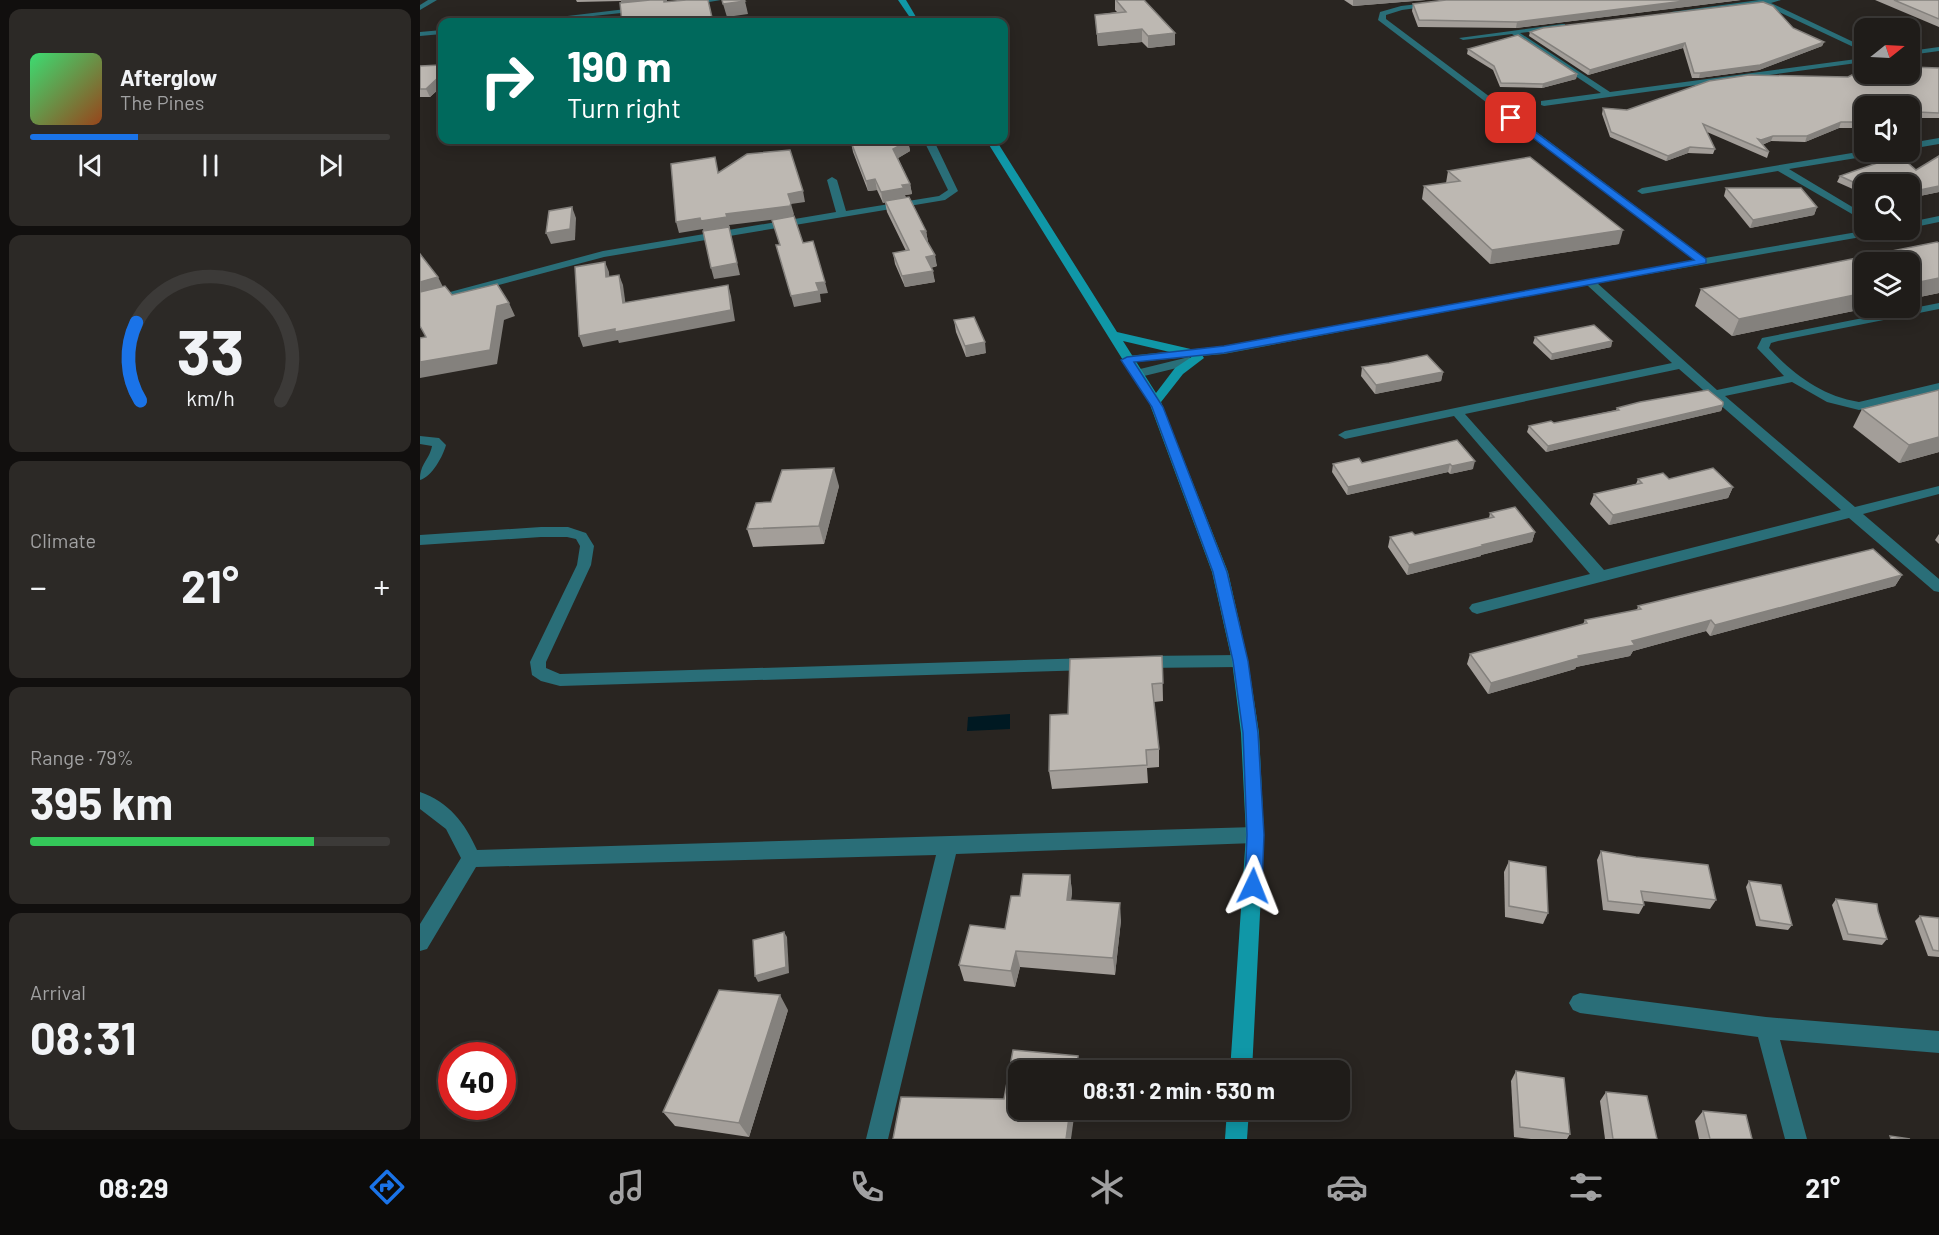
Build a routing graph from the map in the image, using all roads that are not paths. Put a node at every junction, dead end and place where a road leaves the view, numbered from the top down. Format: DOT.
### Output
graph roads {
  1 [pos="433,0"];
  2 [pos="717,0"];
  3 [pos="902,0"];
  4 [pos="1466,0"];
  5 [pos="1471,0"];
  6 [pos="1777,0"];
  7 [pos="706,1"];
  8 [pos="1764,2"];
  9 [pos="685,4"];
  10 [pos="654,7"];
  11 [pos="420,8"];
  12 [pos="622,11"];
  13 [pos="1661,14"];
  14 [pos="558,18"];
  15 [pos="611,18"];
  16 [pos="913,18"];
  17 [pos="1570,25"];
  18 [pos="438,32"];
  19 [pos="1513,32"];
  20 [pos="420,34"];
  21 [pos="1463,38"];
  22 [pos="1854,45"];
  23 [pos="1939,49"];
  24 [pos="1920,52"];
  25 [pos="1854,61"];
  26 [pos="1608,94"];
  27 [pos="1544,103"];
  28 [pos="1939,141"];
  29 [pos="932,144"];
  30 [pos="994,144"];
  31 [pos="1920,144"];
  32 [pos="1854,155"];
  33 [pos="1778,168"];
  34 [pos="832,180"];
  35 [pos="1642,191"];
  36 [pos="1854,212"];
  37 [pos="842,215"];
  38 [pos="1939,219"];
  39 [pos="1920,223"];
  40 [pos="1854,235"];
  41 [pos="1702,261"];
  42 [pos="1589,281"];
  43 [pos="420,303"];
  44 [pos="1939,306"];
  45 [pos="1113,335"];
  46 [pos="1195,355"];
  47 [pos="1680,365"];
  48 [pos="1132,367"];
  49 [pos="1795,378"];
  50 [pos="1939,387"];
  51 [pos="1715,394"];
  52 [pos="1155,402"];
  53 [pos="1456,411"];
  54 [pos="1345,435"];
  55 [pos="420,440"];
  56 [pos="420,477"];
  57 [pos="1939,489"];
  58 [pos="1852,513"];
  59 [pos="420,540"];
  60 [pos="1601,576"];
  61 [pos="1939,587"];
  62 [pos="1477,608"];
  63 [pos="1240,661"];
  64 [pos="420,800"];
  65 [pos="1255,835"];
  66 [pos="948,846"];
  67 [pos="471,859"];
  68 [pos="420,942"];
  69 [pos="1580,1002"];
  70 [pos="1766,1028"];
  71 [pos="1939,1042"];
  72 [pos="1242,1060"];
  73 [pos="1237,1120"];
  74 [pos="877,1139"];
  75 [pos="1236,1139"];
  76 [pos="1796,1139"];
  1 -- 11 [label="street"];
  2 -- 7 [label="street"];
  3 -- 16 [label="street"];
  4 -- 5 [label="street"];
  4 -- 41 [label="street"];
  6 -- 8 [label="street"];
  7 -- 9 [label="street"];
  8 -- 13 [label="street"];
  8 -- 22 [label="street"];
  10 -- 12 [label="street"];
  12 -- 14 [label="street"];
  12 -- 15 [label="street"];
  17 -- 19 [label="street"];
  18 -- 20 [label="street"];
  19 -- 21 [label="street"];
  19 -- 26 [label="street"];
  23 -- 24 [label="street"];
  25 -- 26 [label="street"];
  26 -- 27 [label="street"];
  28 -- 31 [label="street"];
  29 -- 37 [label="street"];
  30 -- 45 [label="street"];
  32 -- 33 [label="street"];
  33 -- 35 [label="street"];
  33 -- 36 [label="street"];
  34 -- 37 [label="street"];
  37 -- 43 [label="street"];
  38 -- 39 [label="street"];
  40 -- 41 [label="street"];
  41 -- 42 [label="street"];
  42 -- 46 [label="street"];
  42 -- 47 [label="street"];
  44 -- 49 [label="street"];
  45 -- 46 [label="street"];
  45 -- 48 [label="street"];
  46 -- 48 [label="street"];
  46 -- 52 [label="street"];
  47 -- 51 [label="street"];
  47 -- 53 [label="street"];
  48 -- 52 [label="street"];
  49 -- 50 [label="street"];
  49 -- 51 [label="street"];
  51 -- 58 [label="street"];
  52 -- 63 [label="street"];
  53 -- 54 [label="street"];
  53 -- 60 [label="street"];
  55 -- 56 [label="street"];
  57 -- 58 [label="street"];
  58 -- 60 [label="street"];
  58 -- 61 [label="street"];
  59 -- 63 [label="street"];
  60 -- 62 [label="street"];
  63 -- 65 [label="street"];
  64 -- 67 [label="street"];
  65 -- 66 [label="street"];
  65 -- 72 [label="street"];
  66 -- 67 [label="street"];
  66 -- 74 [label="street"];
  67 -- 68 [label="street"];
  69 -- 70 [label="street"];
  70 -- 71 [label="street"];
  70 -- 76 [label="street"];
  73 -- 75 [label="street"];
}
